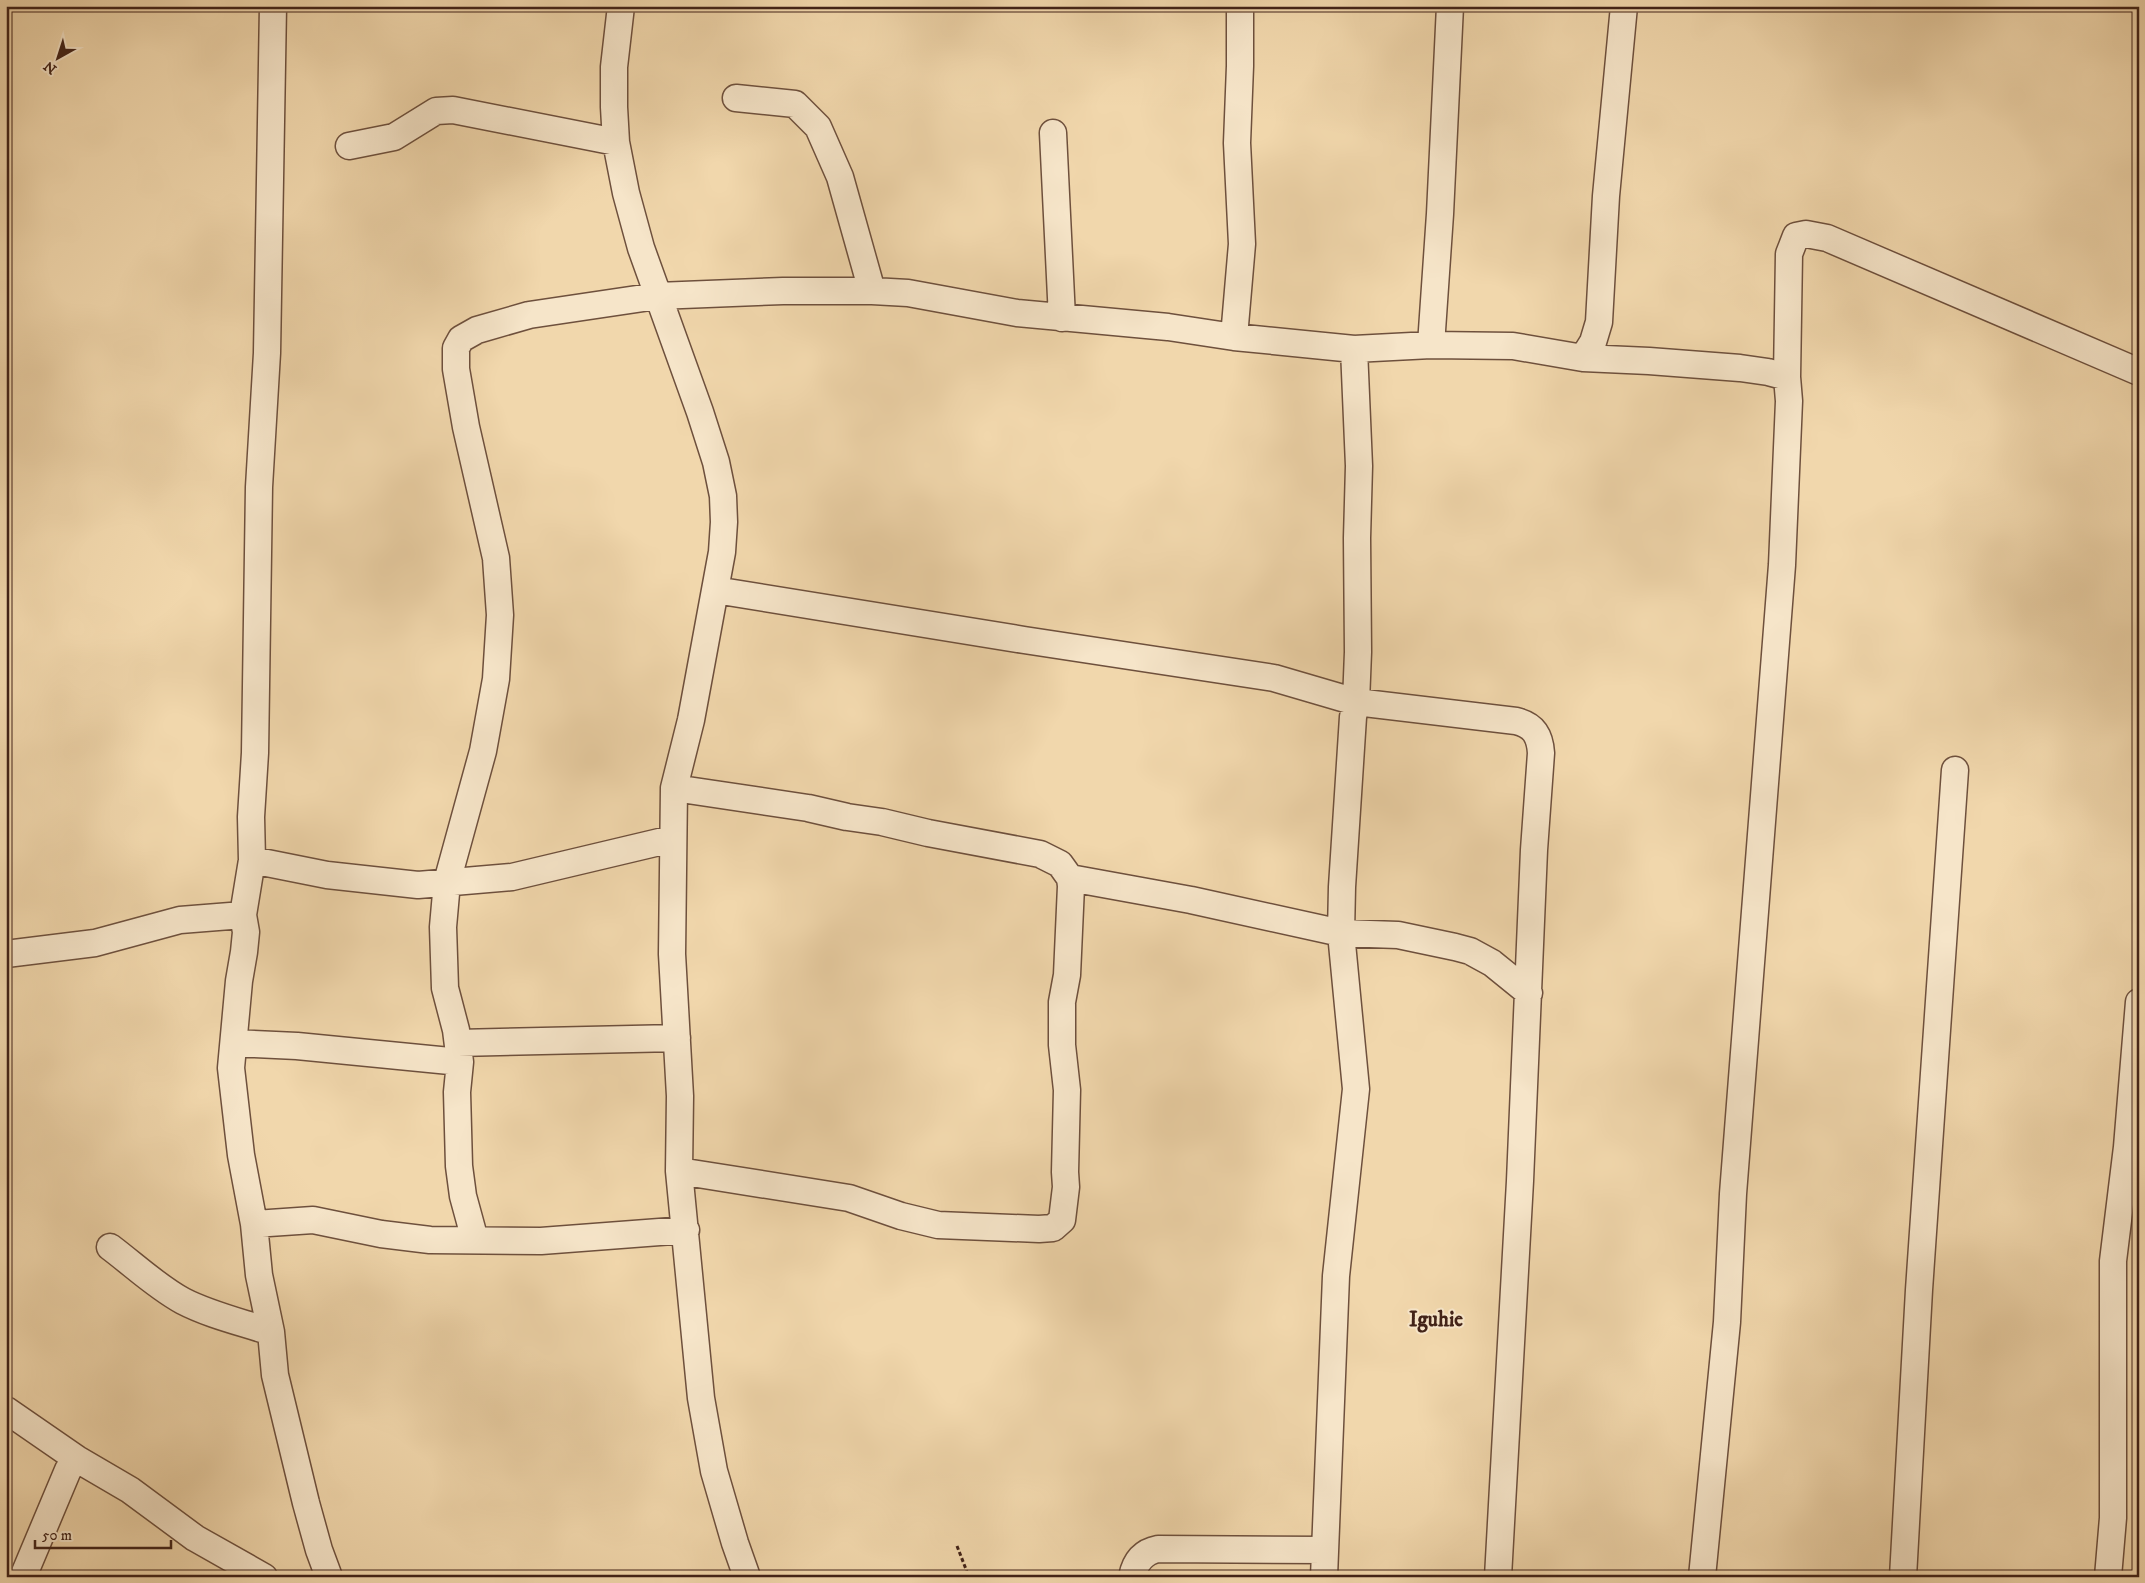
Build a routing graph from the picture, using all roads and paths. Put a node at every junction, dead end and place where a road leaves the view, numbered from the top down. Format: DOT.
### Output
graph roads {
  1 [pos="273,6"];
  2 [pos="621,6"];
  3 [pos="1240,6"];
  4 [pos="1450,6"];
  5 [pos="1624,6"];
  6 [pos="736,98"];
  7 [pos="1053,133"];
  8 [pos="616,142"];
  9 [pos="349,146"];
  10 [pos="872,291"];
  11 [pos="657,296"];
  12 [pos="1062,318"];
  13 [pos="1234,337"];
  14 [pos="1431,345"];
  15 [pos="1354,348"];
  16 [pos="1583,358"];
  17 [pos="2139,372"];
  18 [pos="1787,377"];
  19 [pos="715,590"];
  20 [pos="1356,702"];
  21 [pos="1955,770"];
  22 [pos="674,788"];
  23 [pos="672,840"];
  24 [pos="252,860"];
  25 [pos="1070,878"];
  26 [pos="447,882"];
  27 [pos="243,916"];
  28 [pos="1341,933"];
  29 [pos="6,954"];
  30 [pos="1529,993"];
  31 [pos="2139,1002"];
  32 [pos="677,1038"];
  33 [pos="234,1043"];
  34 [pos="459,1052"];
  35 [pos="680,1171"];
  36 [pos="254,1224"];
  37 [pos="686,1230"];
  38 [pos="475,1240"];
  39 [pos="110,1247"];
  40 [pos="271,1332"];
  41 [pos="6,1410"];
  42 [pos="77,1459"];
  43 [pos="957,1546"];
  44 [pos="1324,1550"];
  45 [pos="255,1575"];
  46 [pos="23,1577"];
  47 [pos="329,1577"];
  48 [pos="747,1577"];
  49 [pos="969,1577"];
  50 [pos="1132,1577"];
  51 [pos="1324,1577"];
  52 [pos="1498,1577"];
  53 [pos="1702,1577"];
  54 [pos="1903,1577"];
  55 [pos="2108,1577"];
  1 -- 24 [label="street"];
  2 -- 8 [label="street"];
  3 -- 13 [label="street"];
  4 -- 14 [label="street"];
  5 -- 16 [label="street"];
  6 -- 10 [label="street"];
  7 -- 12 [label="street"];
  8 -- 9 [label="street"];
  8 -- 11 [label="street"];
  10 -- 11 [label="street"];
  10 -- 12 [label="street"];
  11 -- 19 [label="street"];
  11 -- 26 [label="street"];
  12 -- 13 [label="street"];
  13 -- 15 [label="street"];
  14 -- 15 [label="street"];
  14 -- 16 [label="street"];
  15 -- 20 [label="street"];
  16 -- 18 [label="street"];
  17 -- 18 [label="street"];
  18 -- 53 [label="street"];
  19 -- 20 [label="street"];
  19 -- 22 [label="street"];
  20 -- 28 [label="street"];
  20 -- 30 [label="street"];
  21 -- 54 [label="street"];
  22 -- 23 [label="street"];
  22 -- 25 [label="street"];
  23 -- 26 [label="street"];
  23 -- 32 [label="street"];
  24 -- 26 [label="street"];
  24 -- 27 [label="street"];
  25 -- 28 [label="street"];
  25 -- 35 [label="street"];
  26 -- 34 [label="street"];
  27 -- 29 [label="street"];
  27 -- 33 [label="street"];
  28 -- 30 [label="street"];
  28 -- 44 [label="street"];
  30 -- 52 [label="street"];
  31 -- 55 [label="street"];
  32 -- 34 [label="street"];
  32 -- 35 [label="street"];
  33 -- 34 [label="street"];
  33 -- 36 [label="street"];
  34 -- 38 [label="street"];
  35 -- 37 [label="street"];
  36 -- 38 [label="street"];
  36 -- 40 [label="street"];
  37 -- 38 [label="street"];
  37 -- 48 [label="street"];
  39 -- 40 [label="street"];
  40 -- 47 [label="street"];
  41 -- 42 [label="street"];
  42 -- 45 [label="street"];
  42 -- 46 [label="street"];
  43 -- 49 [label="path"];
  44 -- 50 [label="street"];
  44 -- 51 [label="street"];
}
